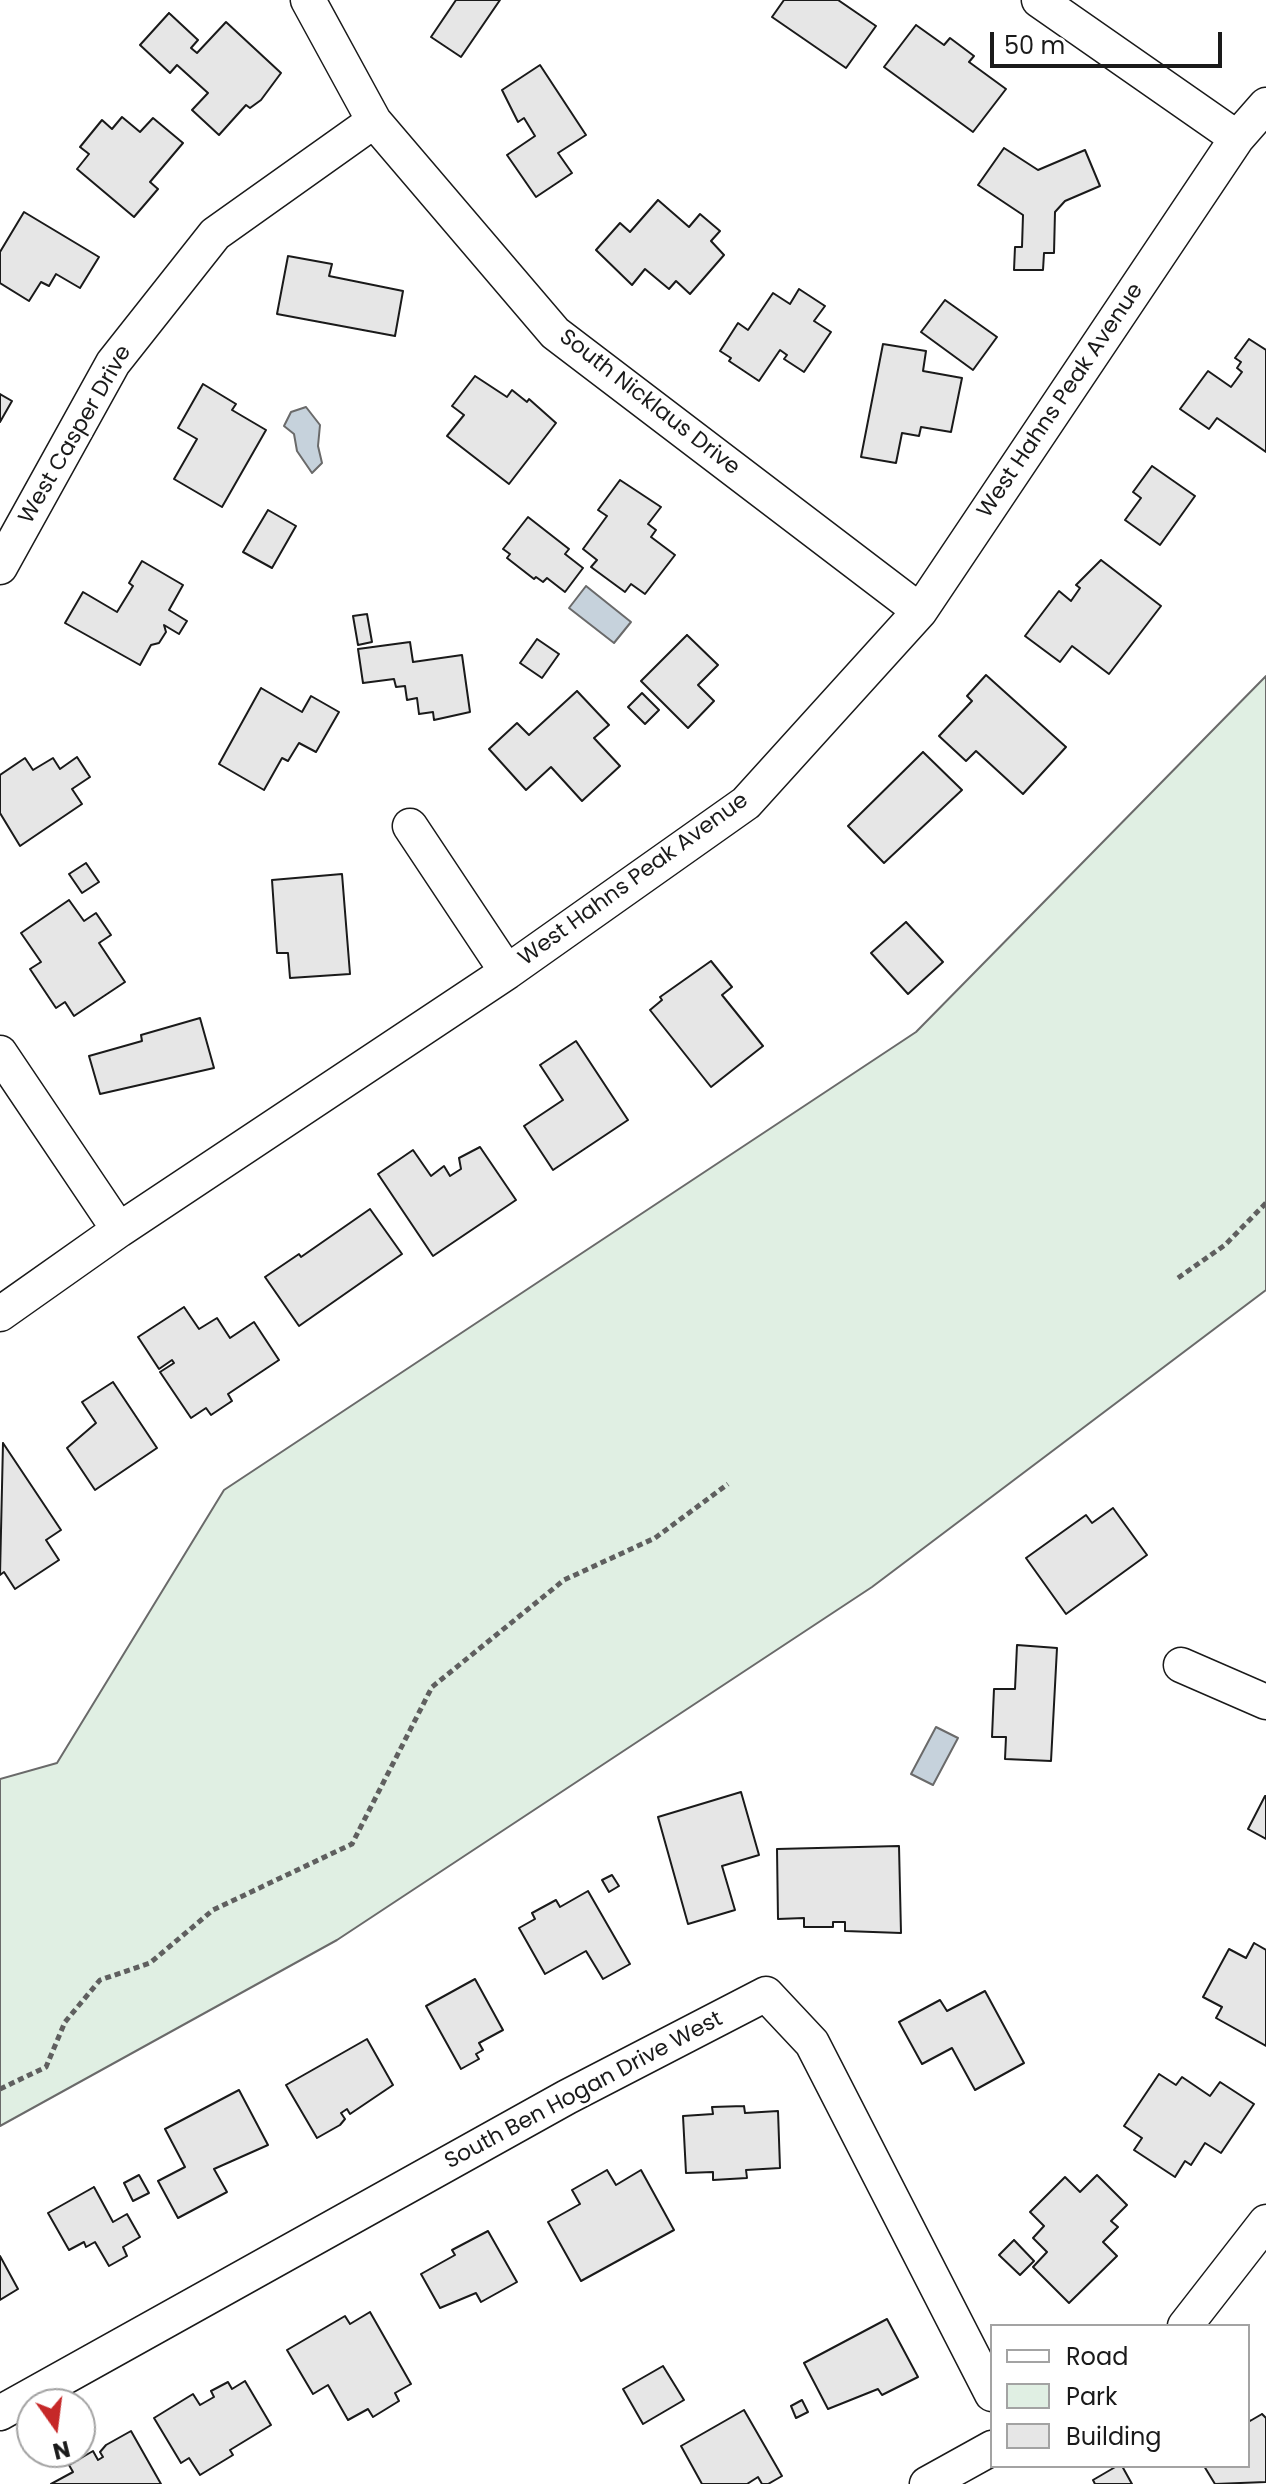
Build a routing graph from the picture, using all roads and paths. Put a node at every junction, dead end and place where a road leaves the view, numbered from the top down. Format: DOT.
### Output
graph roads {
  1 [pos="308,0"];
  2 [pos="1039,0"];
  3 [pos="1266,105"];
  4 [pos="374,121"];
  5 [pos="1237,138"];
  6 [pos="0,567"];
  7 [pos="920,611"];
  8 [pos="410,826"];
  9 [pos="507,972"];
  10 [pos="0,1053"];
  11 [pos="1266,1203"];
  12 [pos="119,1230"];
  13 [pos="1178,1278"];
  14 [pos="0,1314"];
  15 [pos="728,1484"];
  16 [pos="1181,1665"];
  17 [pos="1266,1702"];
  18 [pos="0,2089"];
  19 [pos="1266,2222"];
  20 [pos="1187,2324"];
  21 [pos="990,2390"];
  22 [pos="0,2413"];
  23 [pos="990,2449"];
  24 [pos="927,2484"];
  1 -- 4 [label="street, South Nicklaus Drive"];
  2 -- 5 [label="street"];
  3 -- 5 [label="street, West Hahns Peak Avenue"];
  4 -- 6 [label="street, West Casper Drive"];
  4 -- 7 [label="street, South Nicklaus Drive"];
  5 -- 7 [label="street, West Hahns Peak Avenue"];
  7 -- 9 [label="street, West Hahns Peak Avenue"];
  8 -- 9 [label="street"];
  9 -- 12 [label="street, West Hahns Peak Avenue"];
  10 -- 12 [label="street"];
  11 -- 13 [label="path"];
  12 -- 14 [label="street, West Hahns Peak Avenue"];
  15 -- 18 [label="path"];
  16 -- 17 [label="street"];
  19 -- 20 [label="street"];
  21 -- 22 [label="street, South Ben Hogan Drive West"];
  23 -- 24 [label="street"];
}
